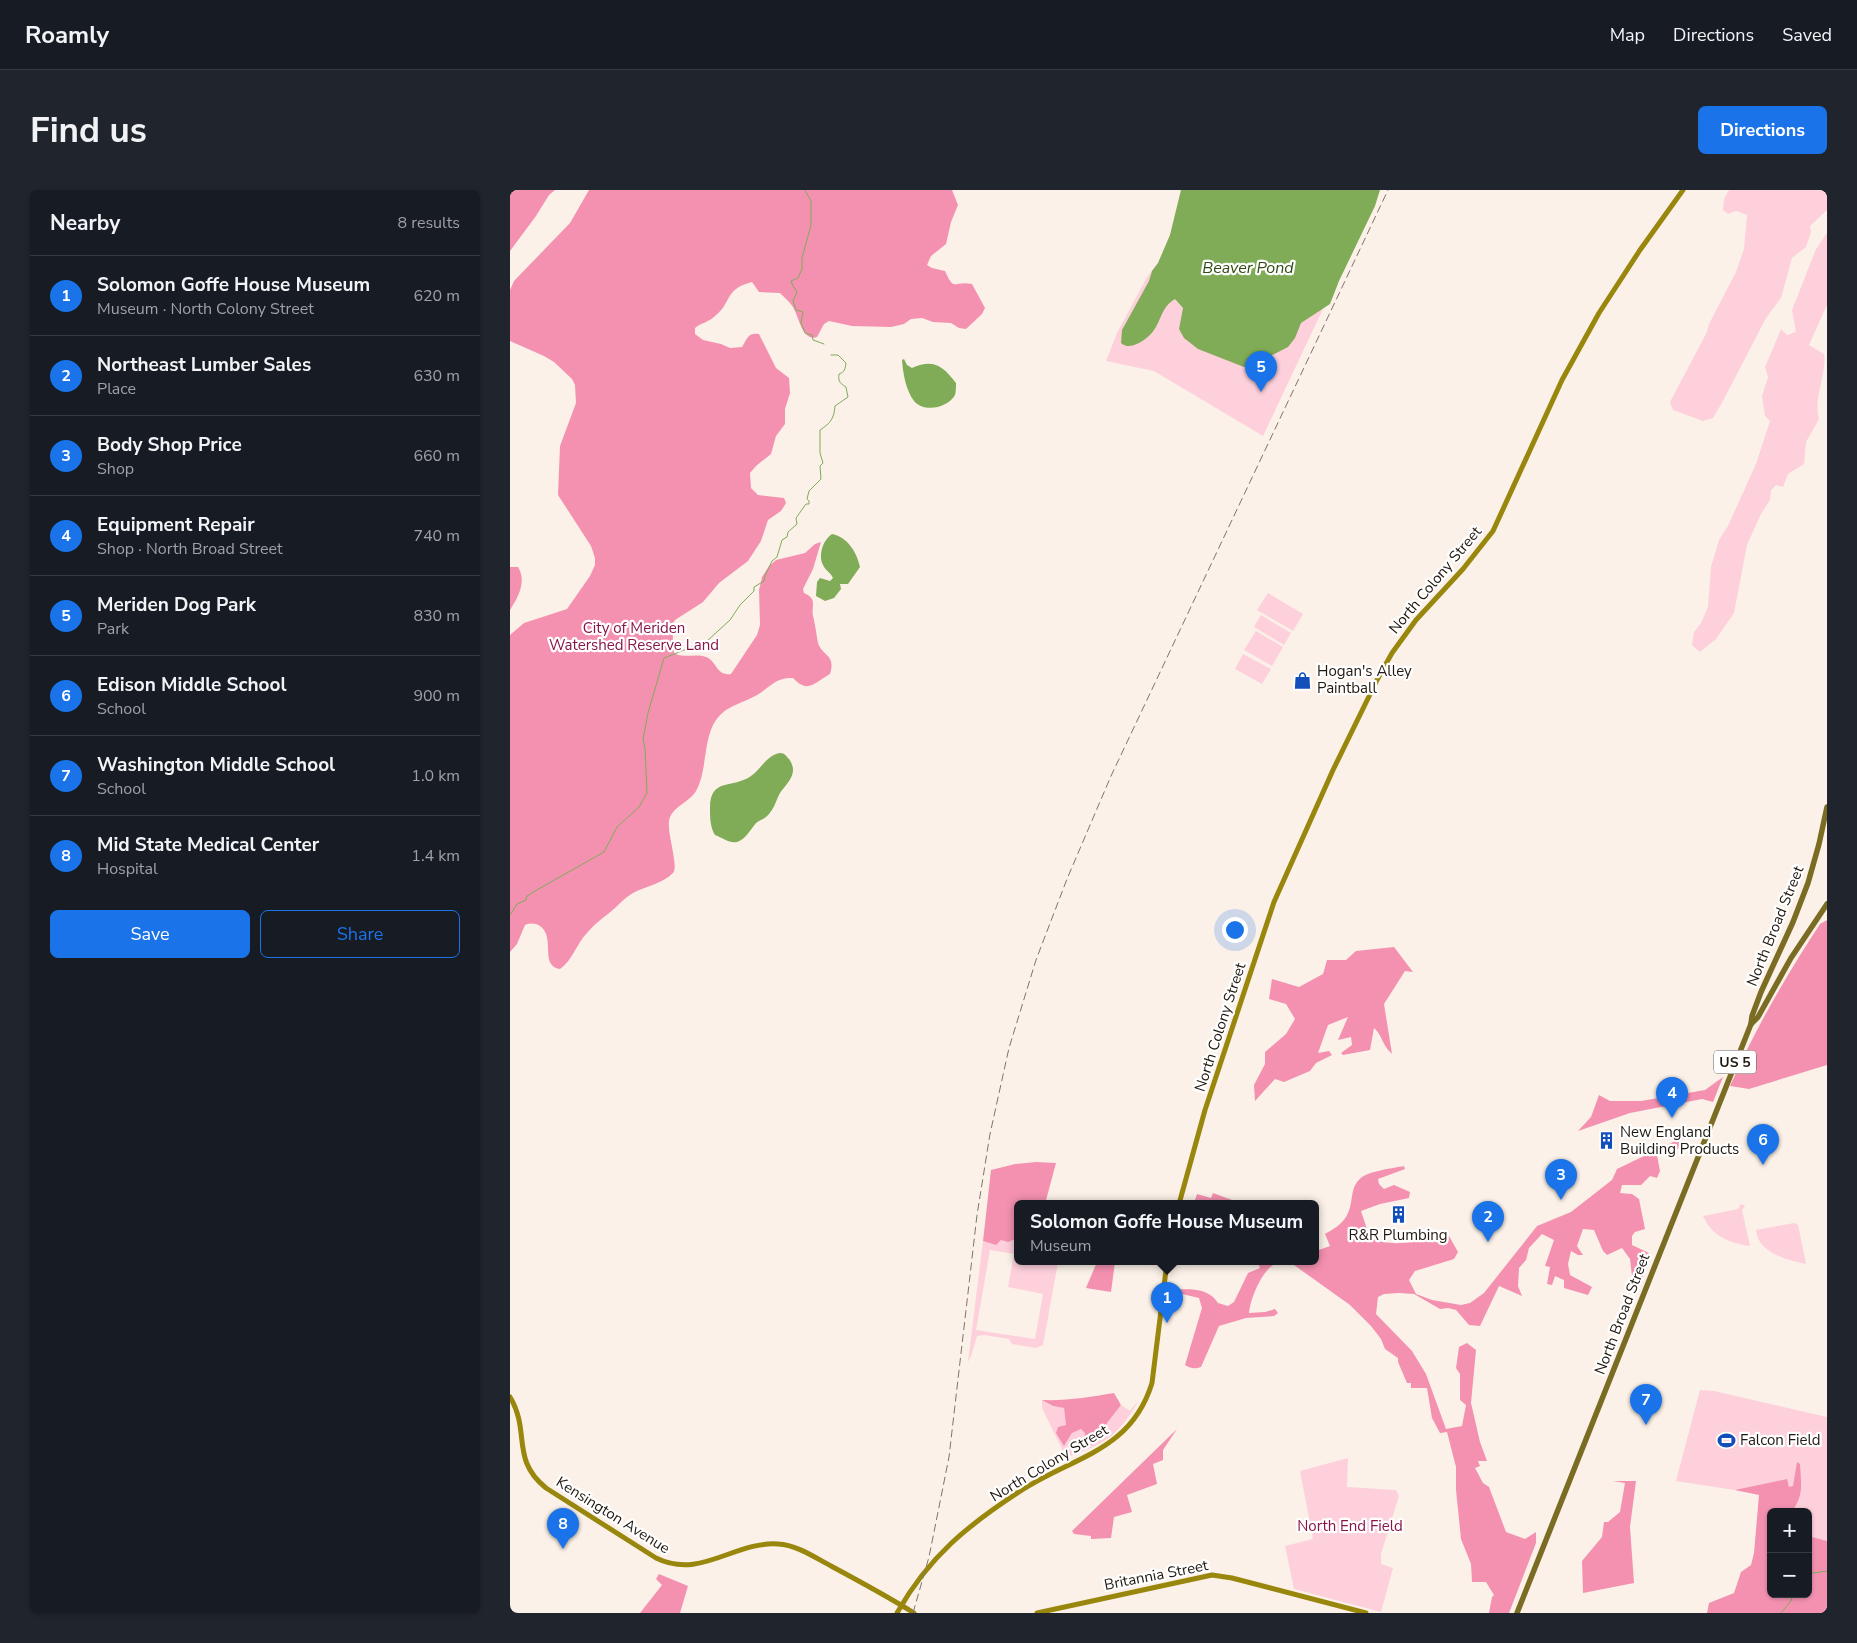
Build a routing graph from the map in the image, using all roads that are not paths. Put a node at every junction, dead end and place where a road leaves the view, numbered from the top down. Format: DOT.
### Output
graph roads {
  1 [pos="1683,190"];
  2 [pos="1827,807"];
  3 [pos="1827,904"];
  4 [pos="1773,964"];
  5 [pos="1784,970"];
  6 [pos="1751,1024"];
  7 [pos="1180,1200"];
  8 [pos="1167,1265"];
  9 [pos="510,1397"];
  10 [pos="901,1605"];
  11 [pos="897,1613"];
  12 [pos="914,1613"];
  13 [pos="1037,1613"];
  14 [pos="1366,1613"];
  15 [pos="1517,1613"];
  1 -- 7 [label="main road, North Colony Street"];
  2 -- 4 [label="main road, North Broad Street / US 5"];
  3 -- 5 [label="main road, North Broad Street / US 5"];
  4 -- 5 [label="main road"];
  4 -- 6 [label="main road, North Broad Street / US 5"];
  5 -- 6 [label="main road, North Broad Street / US 5"];
  6 -- 15 [label="main road, North Broad Street / US 5"];
  8 -- 10 [label="main road, North Colony Street"];
  9 -- 10 [label="main road, Kensington Avenue"];
  10 -- 11 [label="main road, North Colony Street"];
  10 -- 12 [label="main road"];
  13 -- 14 [label="main road, Britannia Street"];
}
